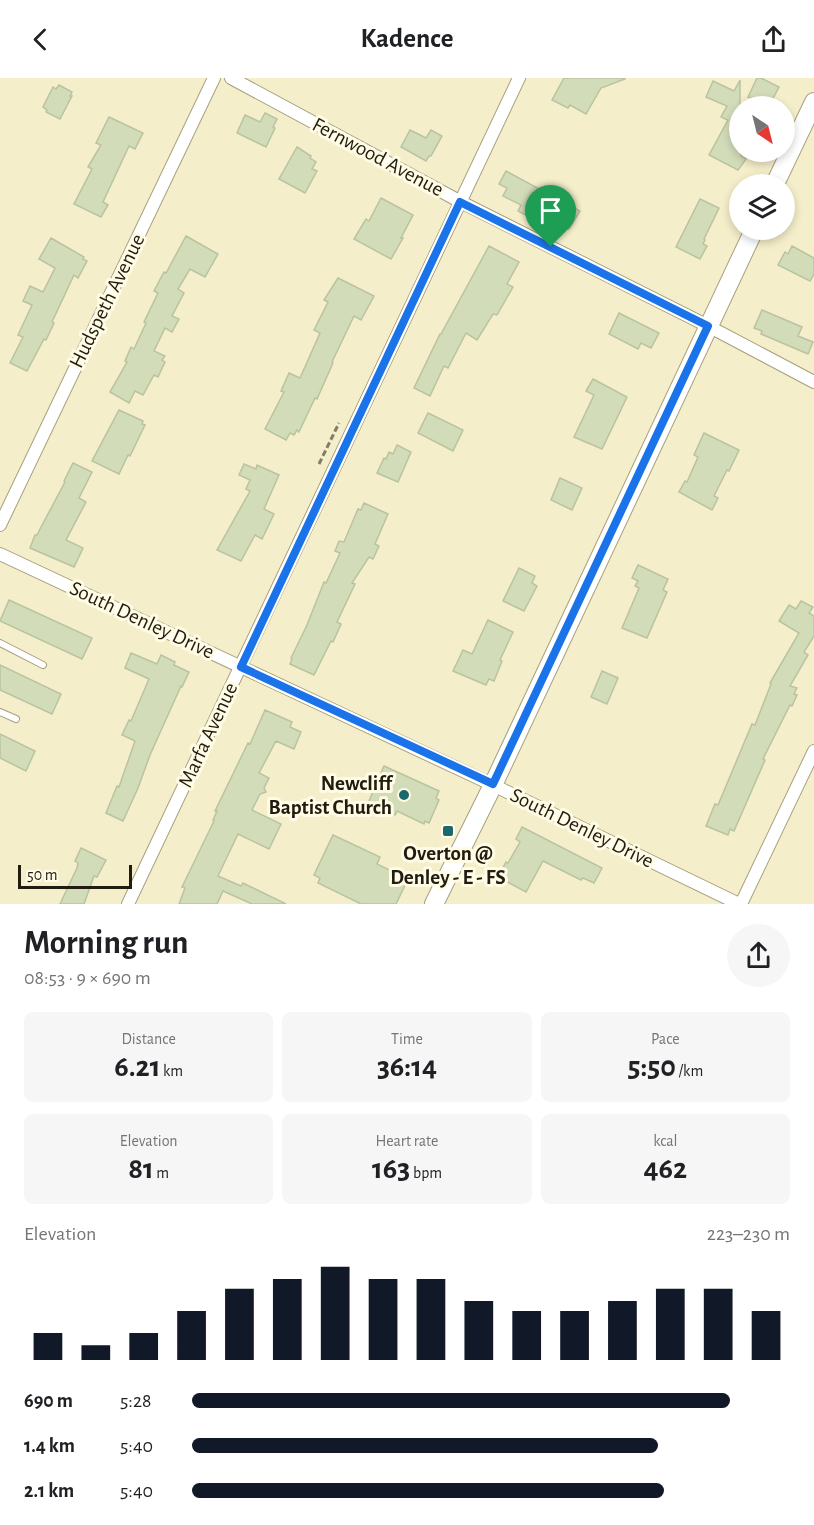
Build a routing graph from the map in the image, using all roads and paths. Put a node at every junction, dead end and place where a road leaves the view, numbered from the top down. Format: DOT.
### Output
graph roads {
  1 [pos="214,78"];
  2 [pos="231,78"];
  3 [pos="519,78"];
  4 [pos="814,102"];
  5 [pos="780,174"];
  6 [pos="460,202"];
  7 [pos="749,240"];
  8 [pos="708,326"];
  9 [pos="814,382"];
  10 [pos="339,423"];
  11 [pos="316,471"];
  12 [pos="0,525"];
  13 [pos="0,554"];
  14 [pos="0,643"];
  15 [pos="43,665"];
  16 [pos="241,667"];
  17 [pos="0,712"];
  18 [pos="16,719"];
  19 [pos="814,751"];
  20 [pos="493,784"];
  21 [pos="128,904"];
  22 [pos="434,904"];
  23 [pos="740,904"];
  1 -- 12 [label="street, Hudspeth Avenue"];
  2 -- 6 [label="street, Fernwood Avenue"];
  3 -- 6 [label="street, Marfa Avenue"];
  4 -- 5 [label="street"];
  6 -- 8 [label="street, Fernwood Avenue"];
  6 -- 16 [label="street, Marfa Avenue"];
  7 -- 8 [label="street"];
  8 -- 9 [label="street, Fernwood Avenue"];
  8 -- 20 [label="street"];
  10 -- 11 [label="path"];
  13 -- 16 [label="street, South Denley Drive"];
  14 -- 15 [label="lane"];
  16 -- 20 [label="street, South Denley Drive"];
  16 -- 21 [label="street, Marfa Avenue"];
  17 -- 18 [label="lane"];
  19 -- 23 [label="street"];
  20 -- 22 [label="street"];
  20 -- 23 [label="street, South Denley Drive"];
}
